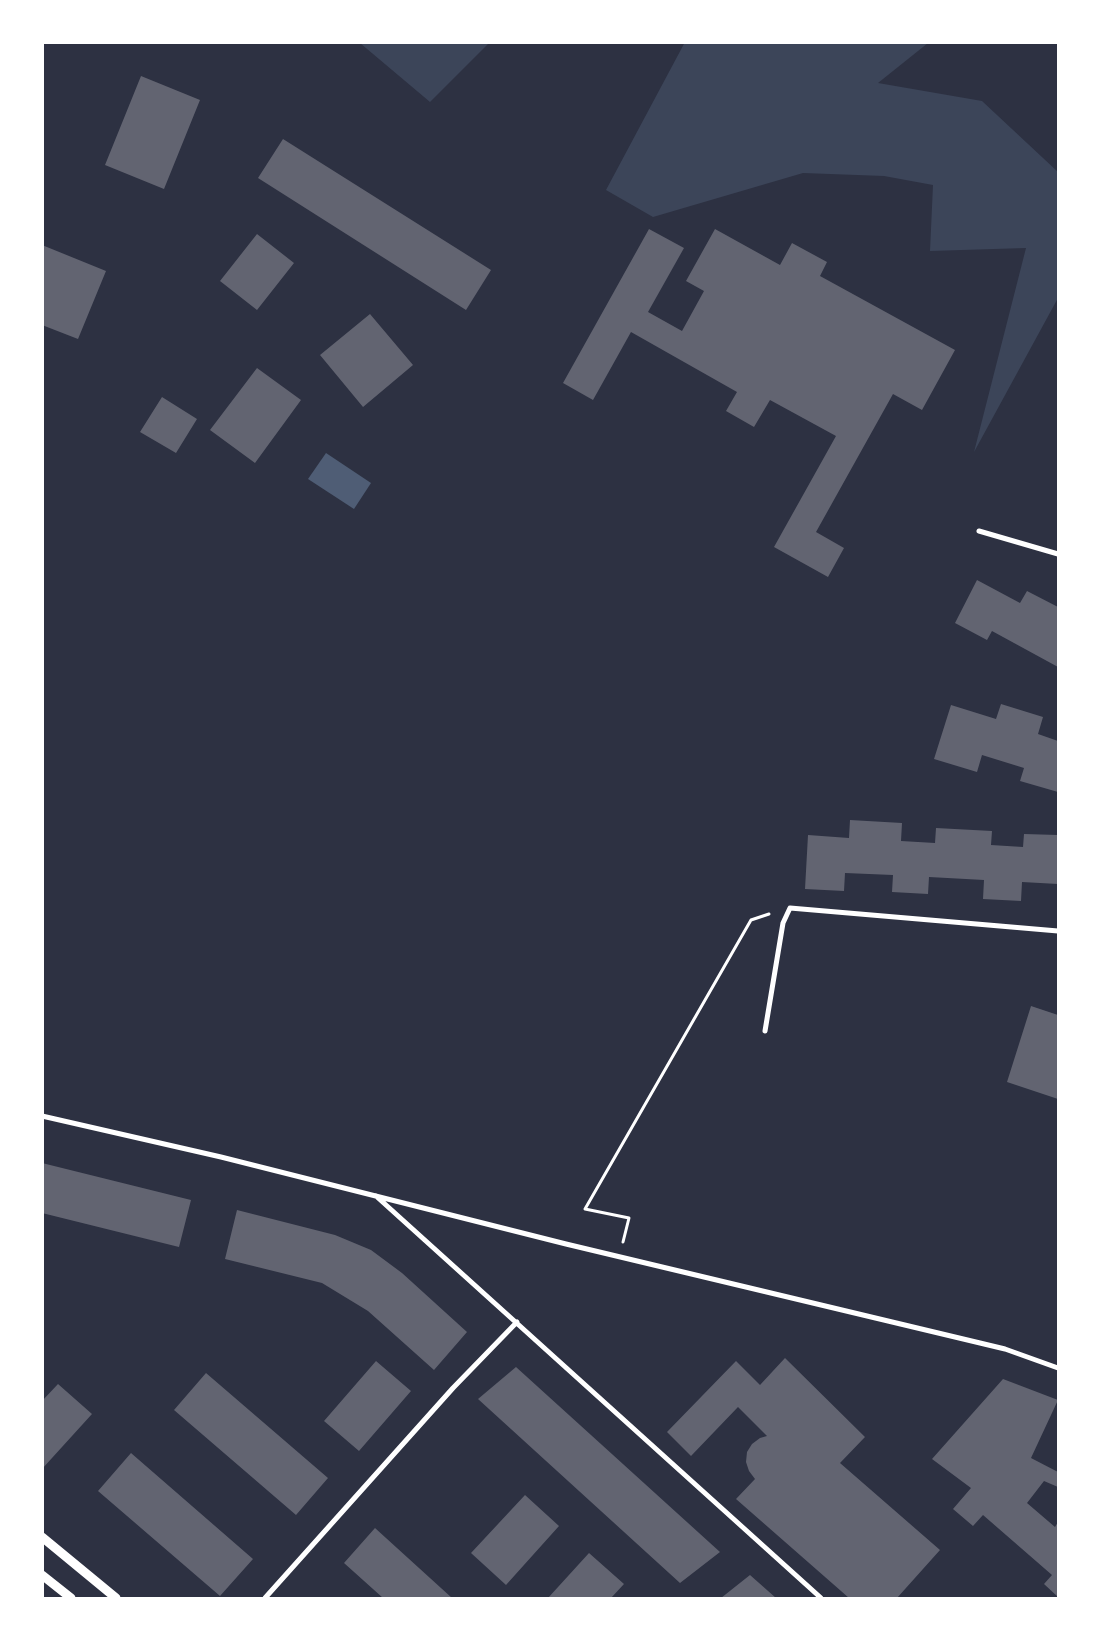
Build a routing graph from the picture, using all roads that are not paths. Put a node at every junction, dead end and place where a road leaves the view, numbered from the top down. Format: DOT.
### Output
graph roads {
  1 [pos="979,532"];
  2 [pos="1058,554"];
  3 [pos="1058,931"];
  4 [pos="765,1031"];
  5 [pos="42,1116"];
  6 [pos="375,1196"];
  7 [pos="516,1322"];
  8 [pos="1058,1368"];
  9 [pos="42,1537"];
  10 [pos="42,1574"];
  11 [pos="71,1598"];
  12 [pos="116,1598"];
  13 [pos="265,1598"];
  14 [pos="821,1598"];
  1 -- 2 [label="street"];
  3 -- 4 [label="street"];
  5 -- 6 [label="street"];
  6 -- 7 [label="street"];
  6 -- 8 [label="street"];
  7 -- 13 [label="street"];
  7 -- 14 [label="street"];
  9 -- 12 [label="street"];
  10 -- 11 [label="street"];
}
